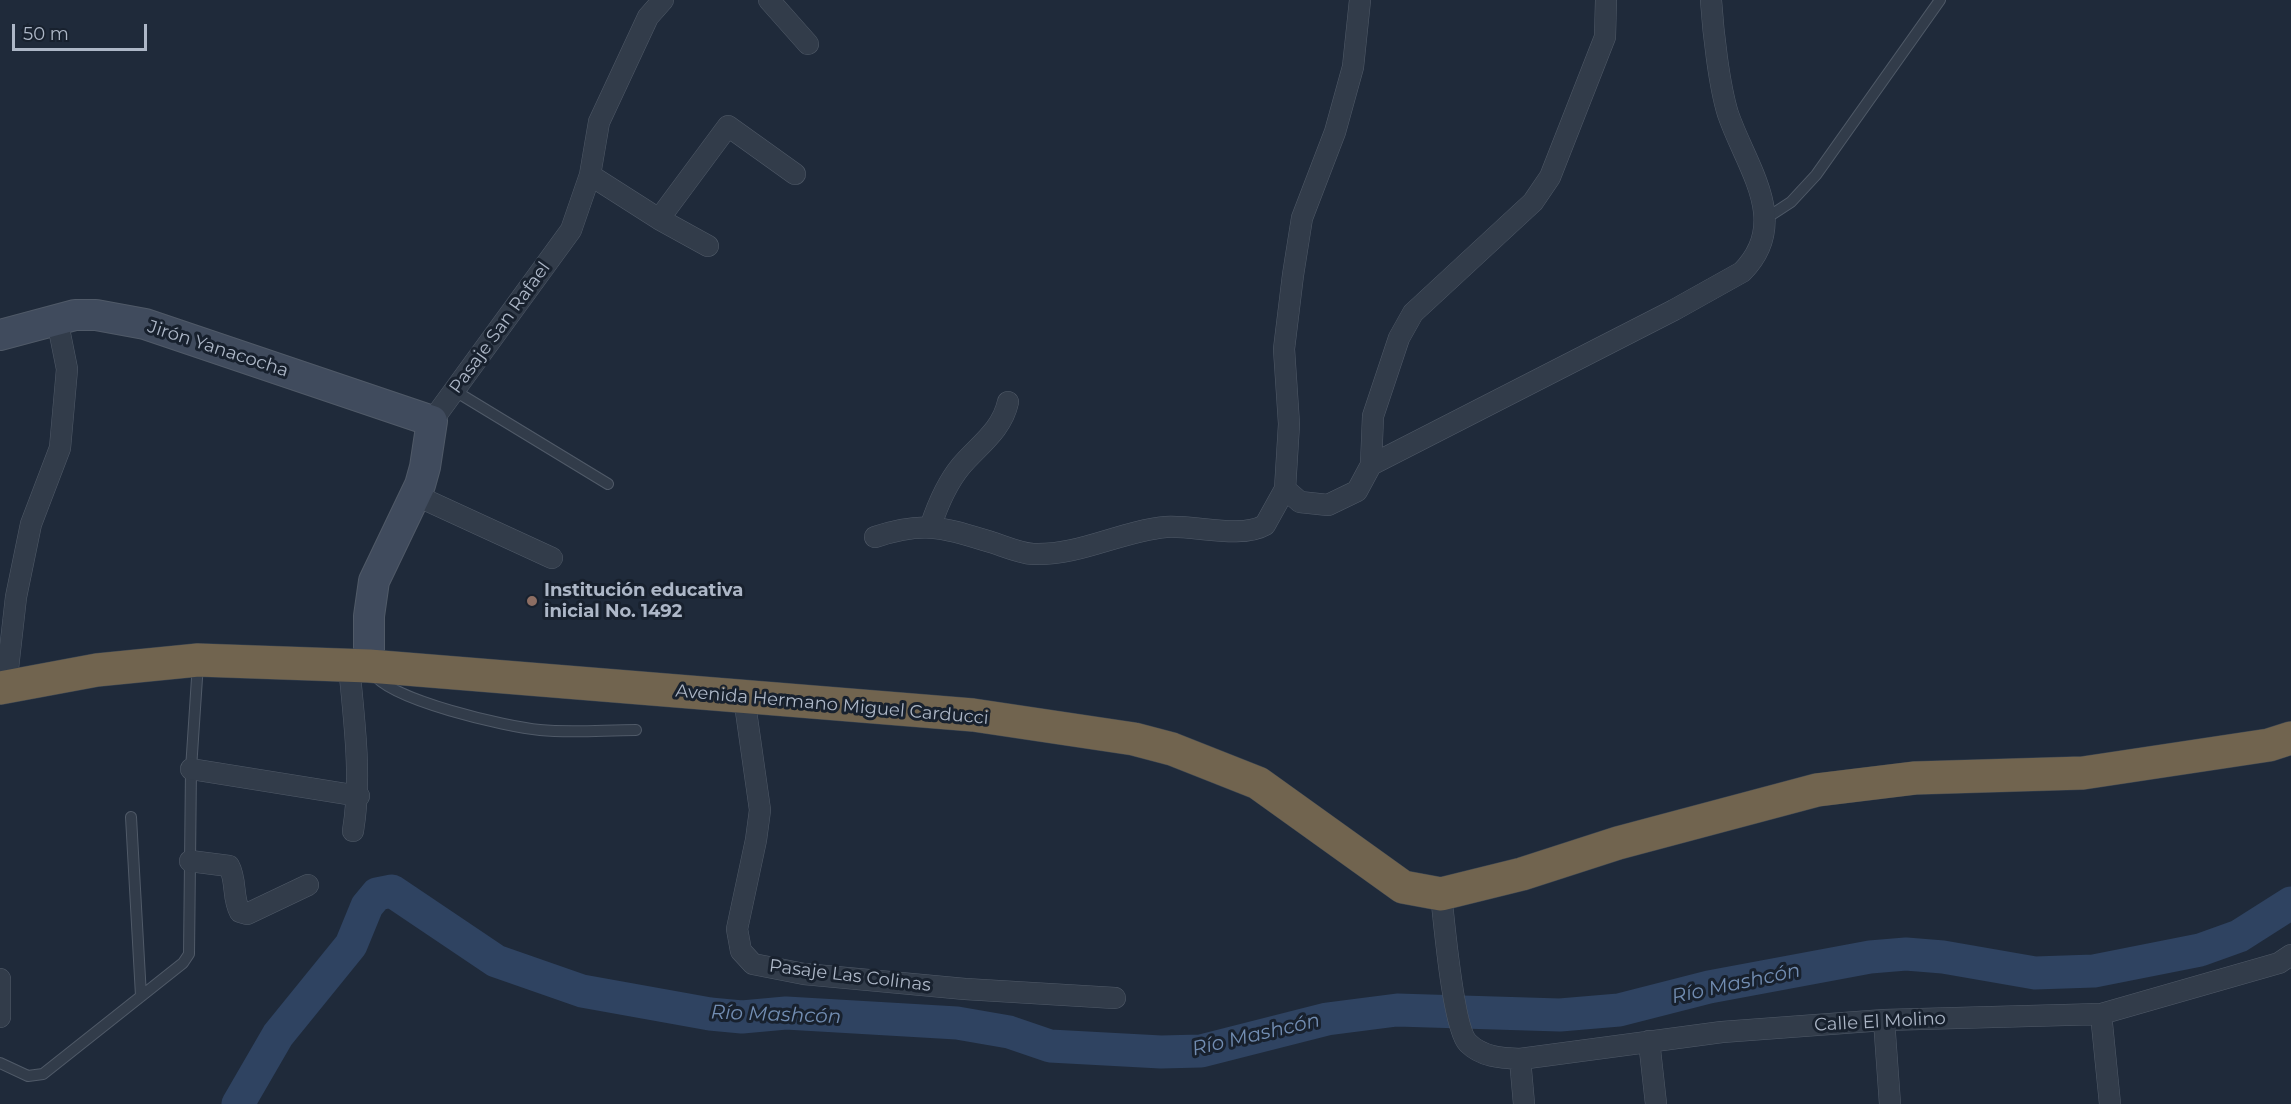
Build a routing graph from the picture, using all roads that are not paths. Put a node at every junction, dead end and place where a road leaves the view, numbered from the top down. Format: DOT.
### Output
graph roads {
  1 [pos="663,0"];
  2 [pos="769,0"];
  3 [pos="1360,0"];
  4 [pos="1606,0"];
  5 [pos="1711,0"];
  6 [pos="1940,0"];
  7 [pos="808,44"];
  8 [pos="590,174"];
  9 [pos="795,174"];
  10 [pos="659,219"];
  11 [pos="1765,219"];
  12 [pos="708,246"];
  13 [pos="57,319"];
  14 [pos="0,335"];
  15 [pos="455,391"];
  16 [pos="1008,402"];
  17 [pos="432,421"];
  18 [pos="1371,465"];
  19 [pos="608,484"];
  20 [pos="1285,489"];
  21 [pos="415,495"];
  22 [pos="931,525"];
  23 [pos="875,537"];
  24 [pos="552,558"];
  25 [pos="198,660"];
  26 [pos="359,666"];
  27 [pos="3,687"];
  28 [pos="744,697"];
  29 [pos="636,730"];
  30 [pos="2291,738"];
  31 [pos="191,769"];
  32 [pos="358,796"];
  33 [pos="131,817"];
  34 [pos="353,831"];
  35 [pos="190,861"];
  36 [pos="308,885"];
  37 [pos="1441,894"];
  38 [pos="2291,955"];
  39 [pos="0,979"];
  40 [pos="141,996"];
  41 [pos="1115,998"];
  42 [pos="1,1011"];
  43 [pos="2101,1014"];
  44 [pos="1884,1020"];
  45 [pos="1648,1041"];
  46 [pos="1520,1059"];
  47 [pos="0,1063"];
  48 [pos="1524,1104"];
  49 [pos="1656,1104"];
  50 [pos="1890,1104"];
  51 [pos="2110,1104"];
  1 -- 8 [label="street, Pasaje San Rafael"];
  2 -- 7 [label="street"];
  3 -- 20 [label="street"];
  4 -- 18 [label="street"];
  5 -- 11 [label="street"];
  6 -- 11 [label="lane"];
  8 -- 10 [label="street"];
  8 -- 15 [label="street, Pasaje San Rafael"];
  9 -- 10 [label="street"];
  10 -- 12 [label="street"];
  11 -- 18 [label="street"];
  13 -- 14 [label="street, Jirón Yanacocha"];
  13 -- 17 [label="street, Jirón Yanacocha"];
  13 -- 27 [label="street"];
  15 -- 17 [label="street, Pasaje San Rafael"];
  15 -- 19 [label="lane"];
  16 -- 22 [label="street"];
  17 -- 21 [label="street, Pasaje San Rafael"];
  18 -- 20 [label="street"];
  20 -- 22 [label="street"];
  21 -- 24 [label="street"];
  21 -- 26 [label="street, Pasaje San Rafael"];
  22 -- 23 [label="street"];
  25 -- 26 [label="highway, Avenida Hermano Miguel Carducci"];
  25 -- 27 [label="highway, Avenida Hermano Miguel Carducci"];
  25 -- 31 [label="lane"];
  26 -- 28 [label="highway, Avenida Hermano Miguel Carducci"];
  26 -- 29 [label="lane"];
  26 -- 32 [label="street, Pasaje San Rafael"];
  28 -- 37 [label="highway, Avenida Hermano Miguel Carducci"];
  28 -- 41 [label="street, Pasaje Las Colinas"];
  30 -- 37 [label="highway, Avenida Hermano Miguel Carducci"];
  31 -- 32 [label="street"];
  31 -- 35 [label="lane"];
  32 -- 34 [label="street, Pasaje San Rafael"];
  33 -- 40 [label="lane"];
  35 -- 36 [label="street"];
  35 -- 40 [label="lane"];
  37 -- 46 [label="street, Calle El Molino"];
  38 -- 43 [label="street, Calle El Molino"];
  39 -- 42 [label="street"];
  40 -- 47 [label="lane"];
  43 -- 44 [label="street, Calle El Molino"];
  43 -- 51 [label="street"];
  44 -- 45 [label="street, Calle El Molino"];
  44 -- 50 [label="street"];
  45 -- 46 [label="street, Calle El Molino"];
  45 -- 49 [label="street"];
  46 -- 48 [label="street"];
}
